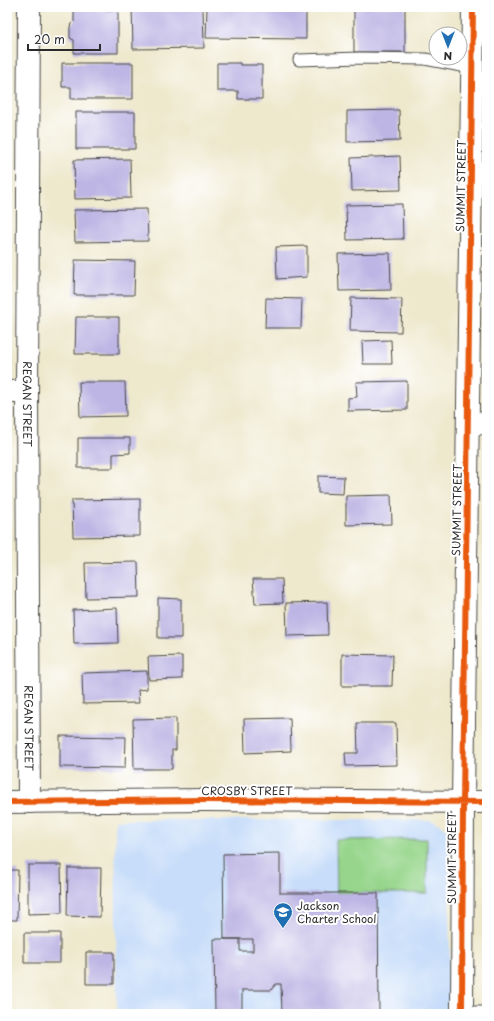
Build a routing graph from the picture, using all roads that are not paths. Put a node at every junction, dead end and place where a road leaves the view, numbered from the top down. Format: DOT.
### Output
graph roads {
  1 [pos="29,7"];
  2 [pos="473,7"];
  3 [pos="299,60"];
  4 [pos="472,68"];
  5 [pos="479,176"];
  6 [pos="17,392"];
  7 [pos="477,423"];
  8 [pos="7,802"];
  9 [pos="29,802"];
  10 [pos="463,802"];
  11 [pos="487,802"];
  12 [pos="487,1012"];
  13 [pos="462,1013"];
  1 -- 6 [label="street, REGAN STREET"];
  2 -- 4 [label="street, SUMMIT STREET"];
  3 -- 4 [label="lane"];
  4 -- 5 [label="street, SUMMIT STREET"];
  5 -- 7 [label="street, SUMMIT STREET"];
  6 -- 9 [label="street, REGAN STREET"];
  7 -- 10 [label="street, SUMMIT STREET"];
  8 -- 9 [label="street, CROSBY STREET"];
  9 -- 10 [label="street, CROSBY STREET"];
  10 -- 11 [label="street, CROSBY STREET"];
  10 -- 13 [label="street, SUMMIT STREET"];
  12 -- 13 [label="lane"];
}
